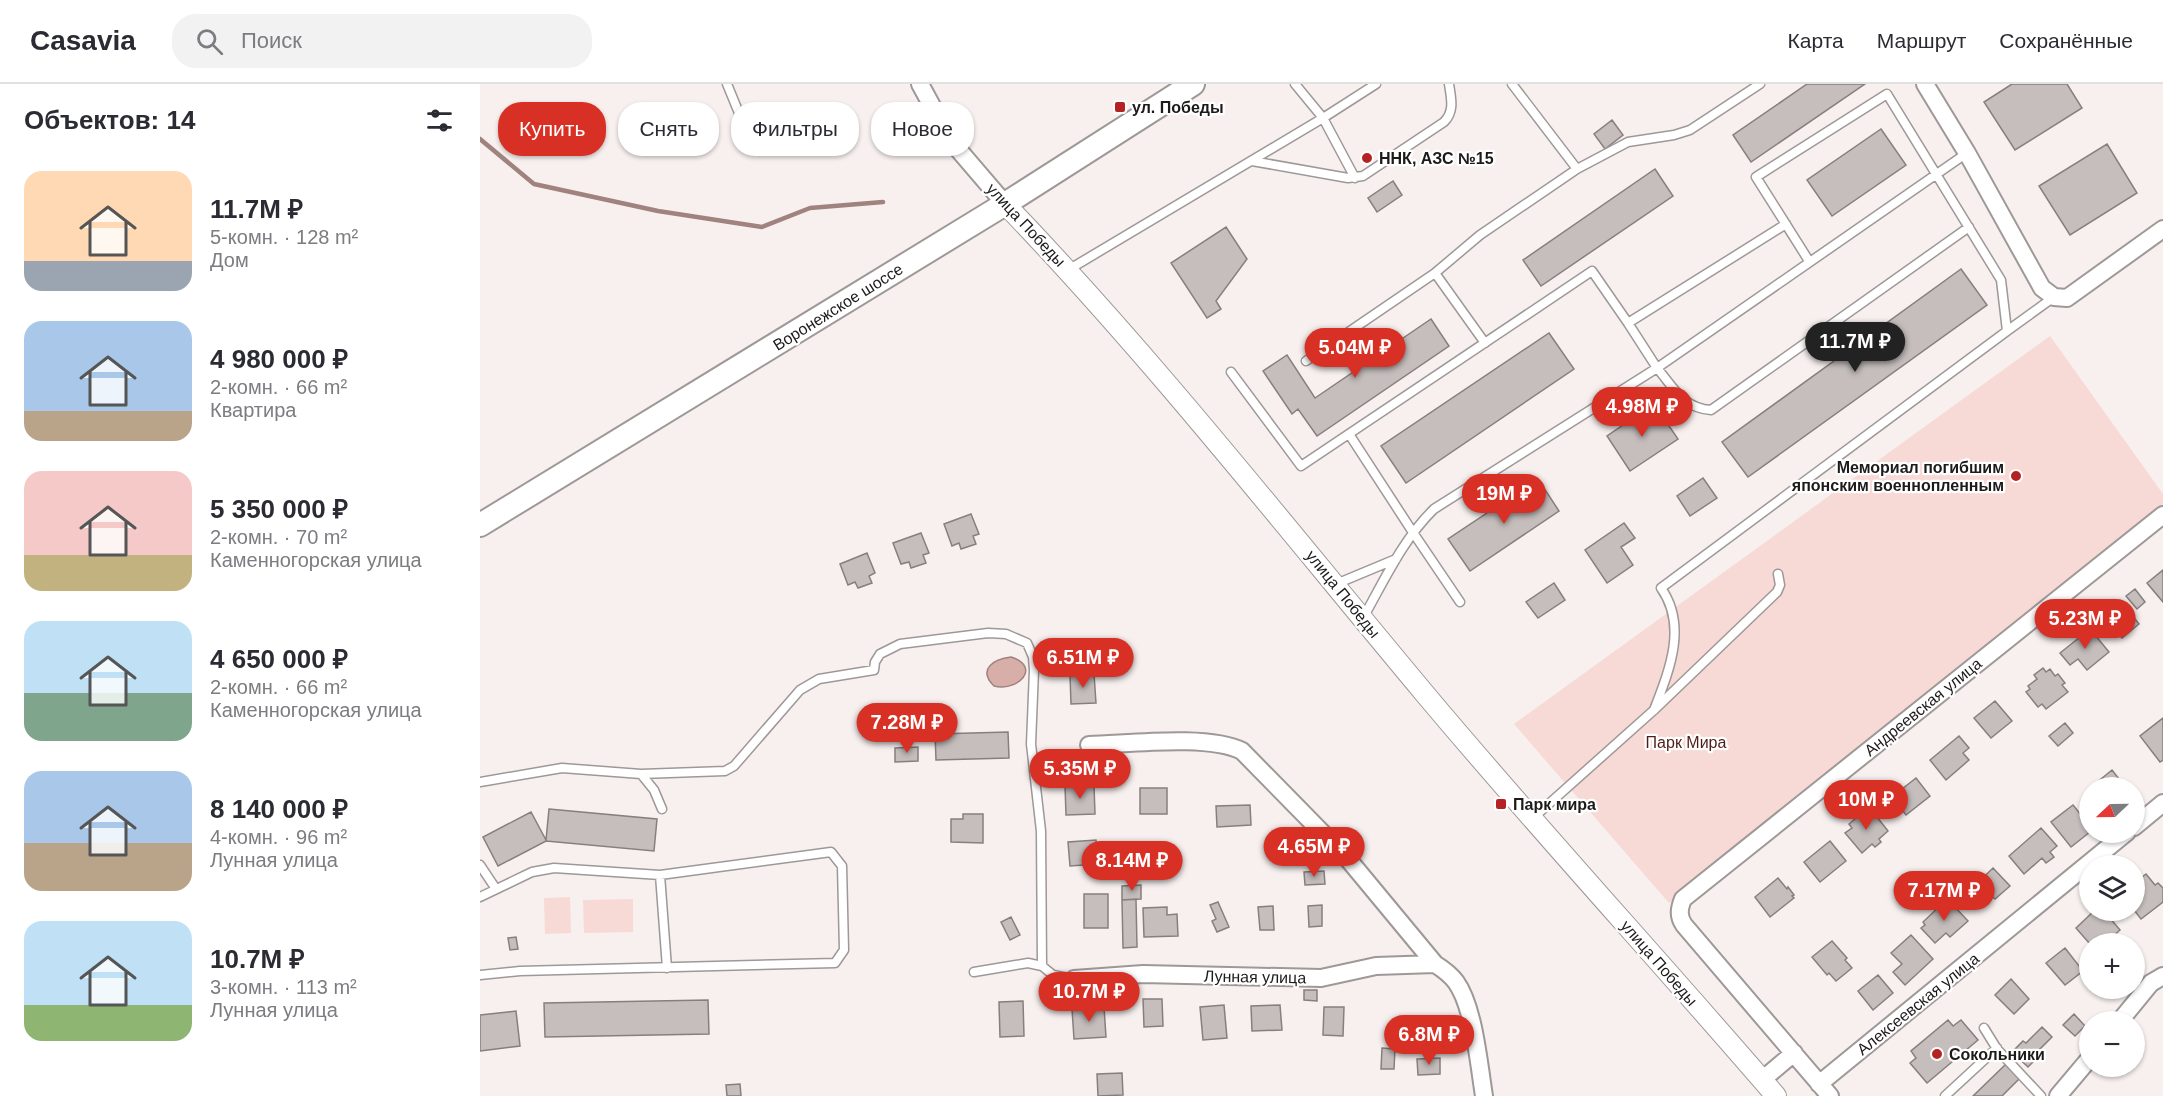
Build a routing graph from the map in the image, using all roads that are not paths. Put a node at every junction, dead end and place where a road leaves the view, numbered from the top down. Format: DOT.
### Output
graph roads {
  1 [pos="727,84"];
  2 [pos="920,84"];
  3 [pos="1193,84"];
  4 [pos="1295,84"];
  5 [pos="1376,84"];
  6 [pos="1449,84"];
  7 [pos="1512,84"];
  8 [pos="1760,84"];
  9 [pos="1925,84"];
  10 [pos="734,102"];
  11 [pos="1323,118"];
  12 [pos="1967,153"];
  13 [pos="1252,161"];
  14 [pos="1577,169"];
  15 [pos="1936,174"];
  16 [pos="1355,178"];
  17 [pos="1005,204"];
  18 [pos="1786,224"];
  19 [pos="1969,227"];
  20 [pos="2163,229"];
  21 [pos="1809,261"];
  22 [pos="1068,270"];
  23 [pos="1436,273"];
  24 [pos="2054,297"];
  25 [pos="1628,323"];
  26 [pos="2007,331"];
  27 [pos="1485,343"];
  28 [pos="1306,361"];
  29 [pos="1657,368"];
  30 [pos="1231,372"];
  31 [pos="1349,434"];
  32 [pos="2163,515"];
  33 [pos="480,525"];
  34 [pos="1414,534"];
  35 [pos="1396,559"];
  36 [pos="1778,574"];
  37 [pos="1336,584"];
  38 [pos="1460,602"];
  39 [pos="1363,618"];
  40 [pos="1654,710"];
  41 [pos="1089,745"];
  42 [pos="641,774"];
  43 [pos="480,782"];
  44 [pos="2163,804"];
  45 [pos="662,810"];
  46 [pos="2145,818"];
  47 [pos="1532,819"];
  48 [pos="2114,843"];
  49 [pos="480,865"];
  50 [pos="660,875"];
  51 [pos="496,889"];
  52 [pos="480,897"];
  53 [pos="1435,963"];
  54 [pos="1042,966"];
  55 [pos="667,968"];
  56 [pos="974,972"];
  57 [pos="480,975"];
  58 [pos="2163,976"];
  59 [pos="1074,979"];
  60 [pos="2129,1011"];
  61 [pos="1984,1028"];
  62 [pos="1997,1048"];
  63 [pos="1794,1053"];
  64 [pos="2079,1071"];
  65 [pos="1762,1080"];
  66 [pos="1825,1090"];
  67 [pos="2038,1095"];
  68 [pos="1484,1096"];
  69 [pos="1776,1096"];
  70 [pos="1945,1096"];
  71 [pos="2058,1096"];
  1 -- 10 [label="lane"];
  2 -- 17 [label="street, улица Победы"];
  3 -- 17 [label="main road, Воронежское шоссе"];
  4 -- 11 [label="lane"];
  5 -- 11 [label="lane"];
  6 -- 16 [label="lane"];
  7 -- 14 [label="lane"];
  8 -- 14 [label="lane"];
  9 -- 12 [label="street"];
  11 -- 13 [label="lane"];
  11 -- 16 [label="lane"];
  12 -- 15 [label="lane"];
  12 -- 24 [label="street"];
  13 -- 16 [label="lane"];
  13 -- 22 [label="lane"];
  14 -- 23 [label="lane"];
  15 -- 18 [label="lane"];
  15 -- 19 [label="lane"];
  15 -- 21 [label="lane"];
  17 -- 22 [label="street, улица Победы"];
  17 -- 33 [label="main road, Воронежское шоссе"];
  18 -- 21 [label="lane"];
  18 -- 25 [label="lane"];
  19 -- 26 [label="lane"];
  19 -- 29 [label="lane"];
  20 -- 24 [label="street"];
  21 -- 29 [label="lane"];
  22 -- 37 [label="street, улица Победы"];
  23 -- 27 [label="lane"];
  23 -- 28 [label="lane"];
  24 -- 26 [label="lane"];
  25 -- 27 [label="lane"];
  25 -- 29 [label="lane"];
  26 -- 40 [label="lane"];
  27 -- 31 [label="lane"];
  29 -- 34 [label="lane"];
  30 -- 31 [label="lane"];
  31 -- 34 [label="lane"];
  32 -- 63 [label="street, Андреевская улица"];
  34 -- 35 [label="lane"];
  34 -- 38 [label="lane"];
  35 -- 37 [label="lane"];
  35 -- 39 [label="lane"];
  36 -- 40 [label="lane"];
  37 -- 39 [label="street, улица Победы"];
  39 -- 47 [label="street, улица Победы"];
  40 -- 47 [label="lane"];
  41 -- 53 [label="street"];
  42 -- 43 [label="lane"];
  42 -- 45 [label="lane"];
  42 -- 54 [label="lane"];
  44 -- 46 [label="street"];
  47 -- 65 [label="street, улица Победы"];
  48 -- 66 [label="street, Алексеевская улица"];
  49 -- 51 [label="lane"];
  50 -- 51 [label="lane"];
  50 -- 55 [label="lane"];
  50 -- 55 [label="lane"];
  51 -- 52 [label="lane"];
  53 -- 59 [label="street, Лунная улица"];
  53 -- 68 [label="street"];
  54 -- 56 [label="lane"];
  54 -- 59 [label="lane"];
  55 -- 57 [label="lane"];
  58 -- 60 [label="street"];
  61 -- 62 [label="lane"];
  62 -- 67 [label="lane"];
  62 -- 70 [label="lane"];
  63 -- 65 [label="street"];
  63 -- 66 [label="street"];
  64 -- 71 [label="street"];
  65 -- 69 [label="street, улица Победы"];
}
